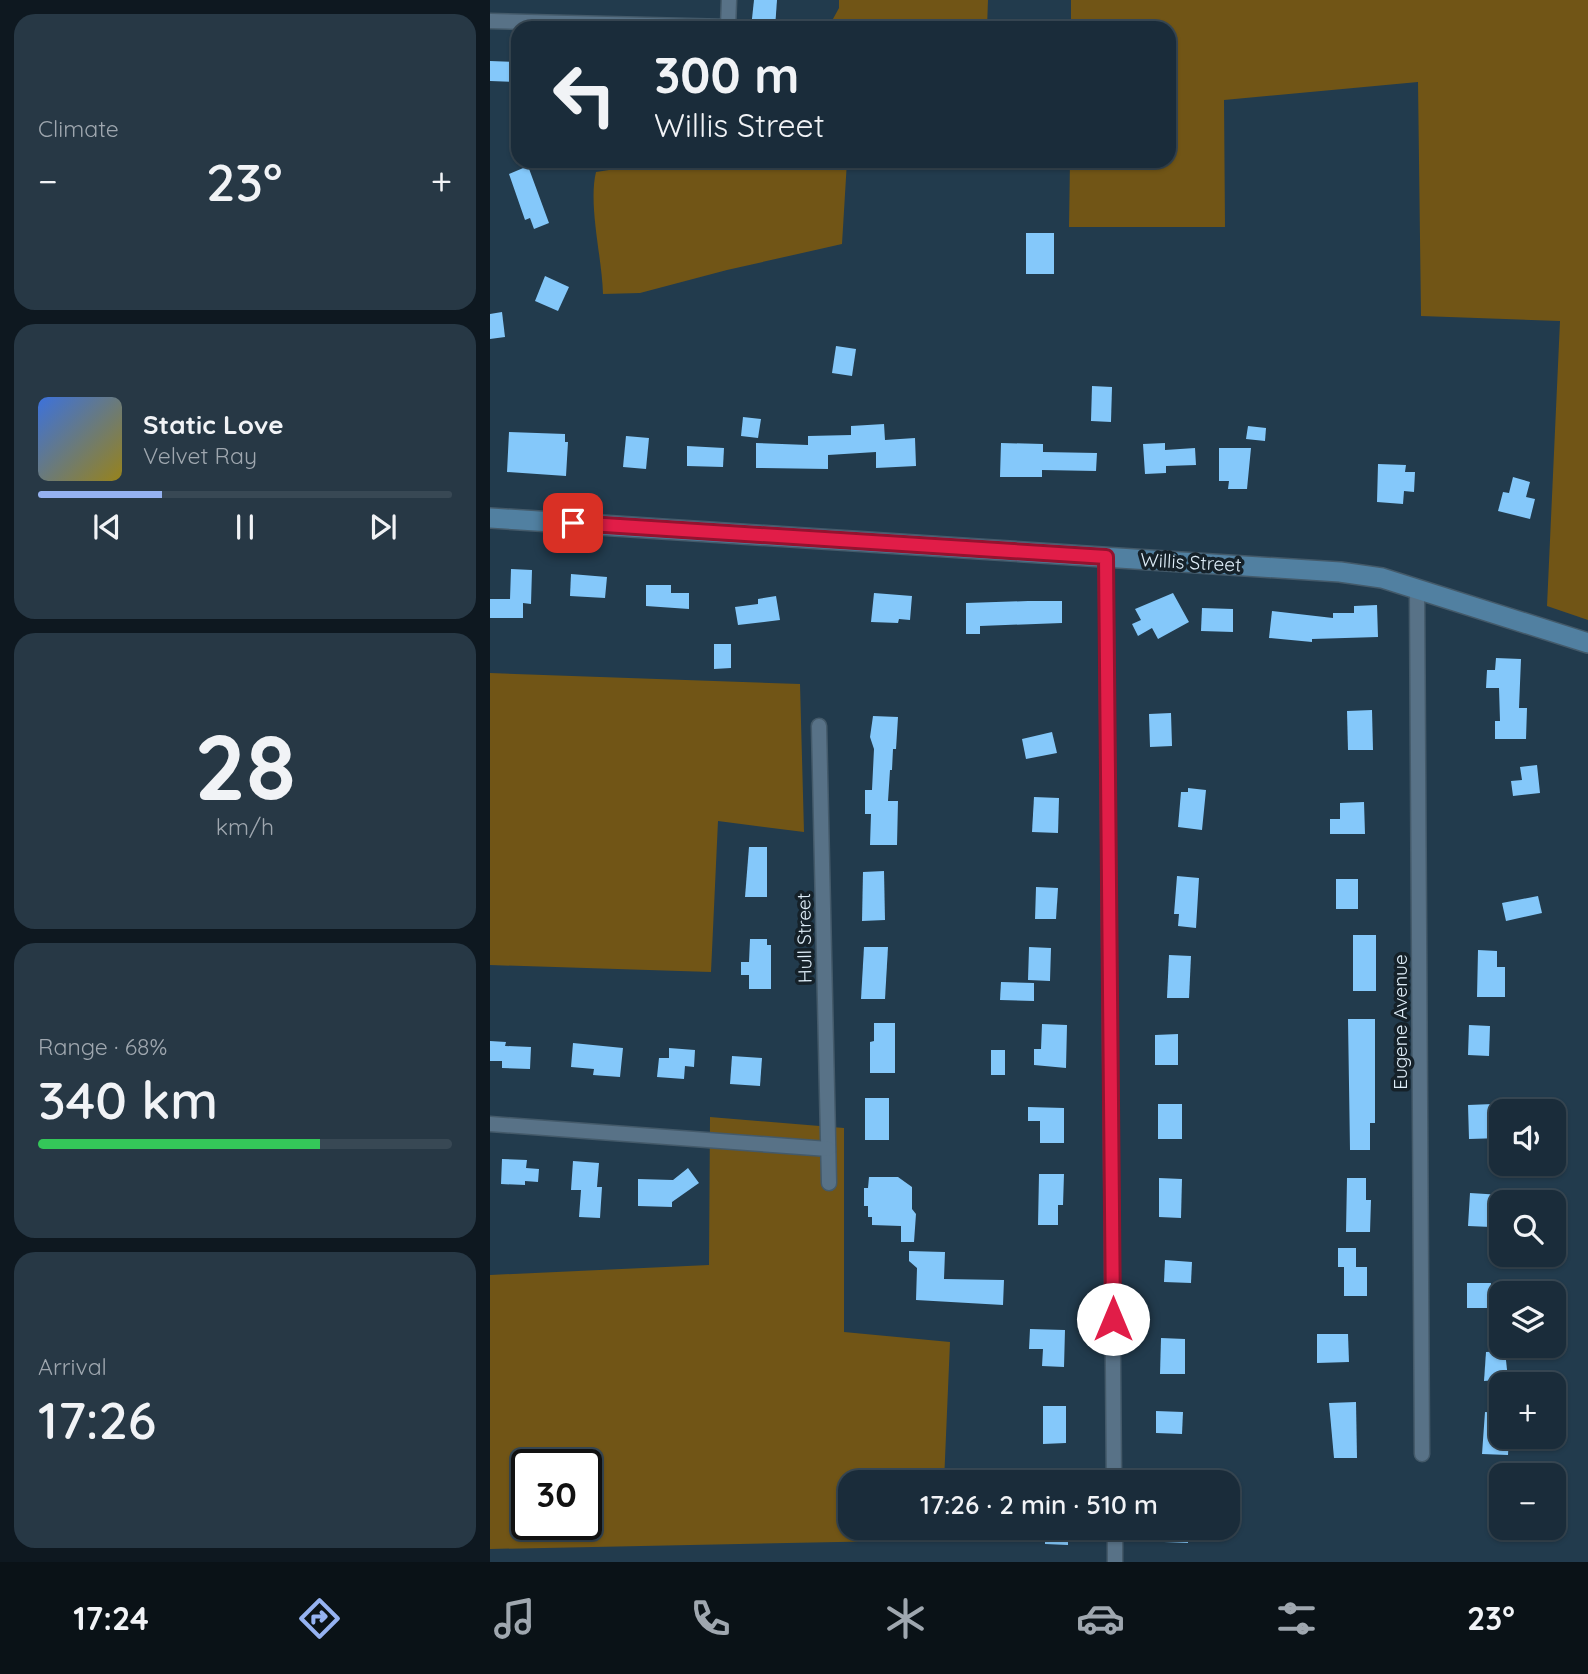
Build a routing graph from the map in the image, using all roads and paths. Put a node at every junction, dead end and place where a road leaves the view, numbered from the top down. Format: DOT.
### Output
graph roads {
  1 [pos="729,0"];
  2 [pos="490,21"];
  3 [pos="728,21"];
  4 [pos="511,22"];
  5 [pos="490,518"];
  6 [pos="1106,557"];
  7 [pos="1418,589"];
  8 [pos="1588,643"];
  9 [pos="819,726"];
  10 [pos="490,1124"];
  11 [pos="828,1149"];
  12 [pos="829,1183"];
  13 [pos="1422,1454"];
  14 [pos="1114,1470"];
  15 [pos="1115,1540"];
  16 [pos="1115,1562"];
  1 -- 3 [label="street"];
  2 -- 4 [label="street"];
  5 -- 6 [label="main road, Willis Street"];
  6 -- 7 [label="main road, Willis Street"];
  6 -- 14 [label="street"];
  7 -- 8 [label="main road, Willis Street"];
  7 -- 13 [label="street, Eugene Avenue"];
  9 -- 11 [label="street, Hull Street"];
  10 -- 11 [label="street"];
  11 -- 12 [label="street, Hull Street"];
  15 -- 16 [label="street"];
}
